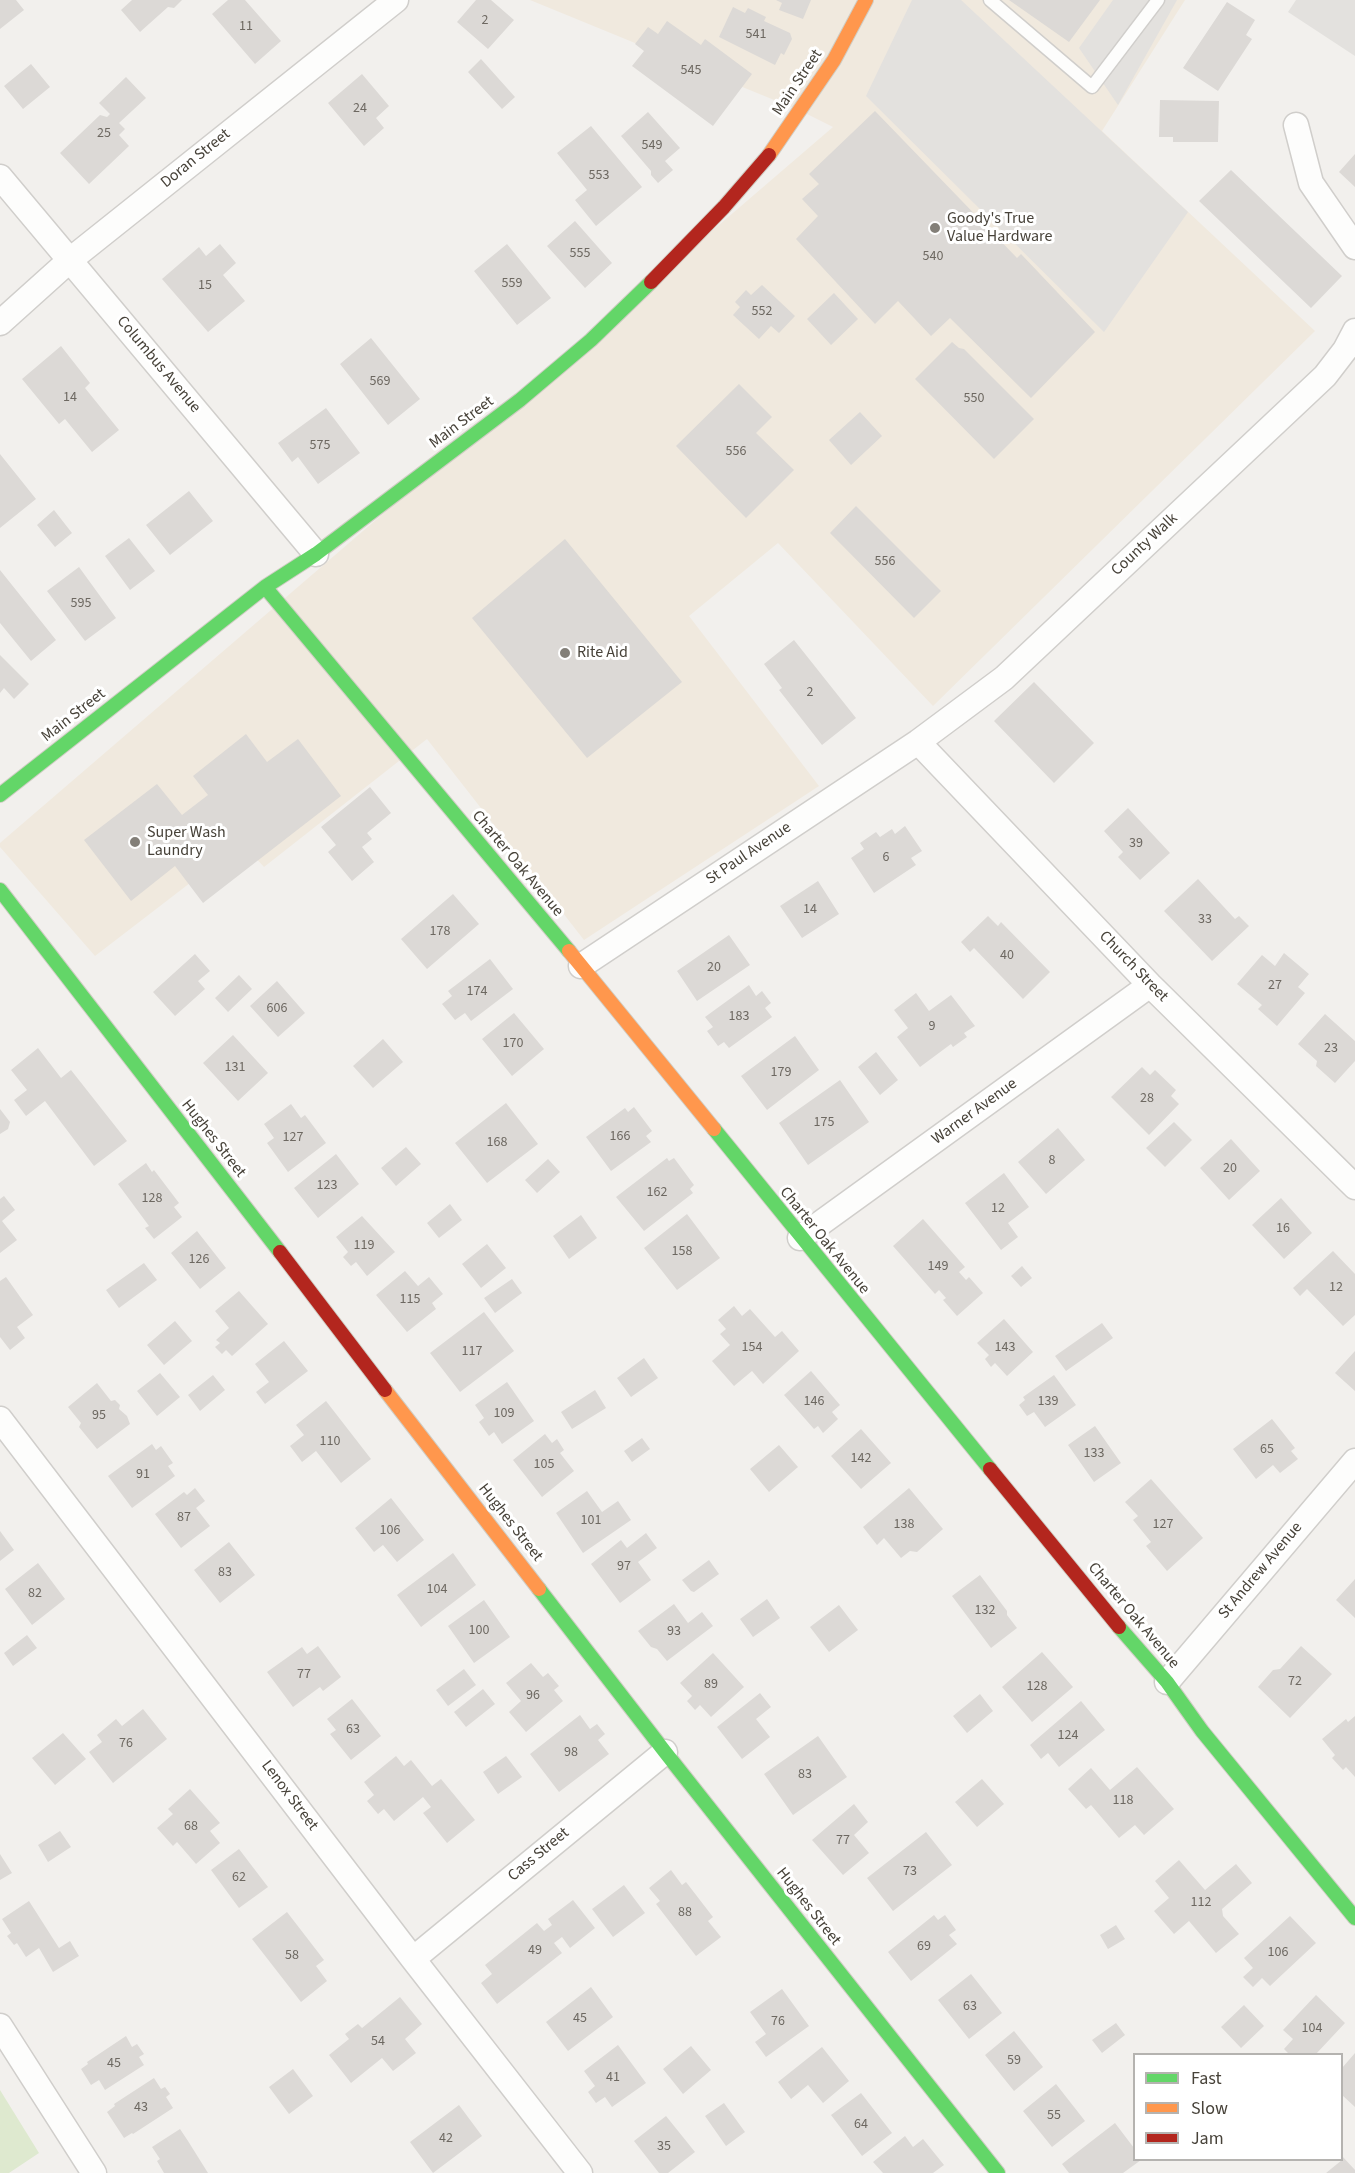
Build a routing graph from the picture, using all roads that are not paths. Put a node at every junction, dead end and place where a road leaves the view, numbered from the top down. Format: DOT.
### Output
graph roads {
  1 [pos="396,0"];
  2 [pos="866,0"];
  3 [pos="990,0"];
  4 [pos="1158,0"];
  5 [pos="1296,125"];
  6 [pos="0,177"];
  7 [pos="1355,247"];
  8 [pos="70,260"];
  9 [pos="0,322"];
  10 [pos="1355,331"];
  11 [pos="316,554"];
  12 [pos="266,587"];
  13 [pos="918,742"];
  14 [pos="0,795"];
  15 [pos="0,890"];
  16 [pos="581,966"];
  17 [pos="1150,985"];
  18 [pos="1355,1187"];
  19 [pos="800,1238"];
  20 [pos="0,1419"];
  21 [pos="1355,1461"];
  22 [pos="1167,1682"];
  23 [pos="665,1752"];
  24 [pos="1355,1918"];
  25 [pos="413,1959"];
  26 [pos="0,2026"];
  27 [pos="94,2173"];
  28 [pos="580,2173"];
  29 [pos="998,2173"];
  1 -- 8 [label="street, Doran Street"];
  2 -- 11 [label="street, Main Street"];
  3 -- 4 [label="lane"];
  5 -- 7 [label="street"];
  6 -- 8 [label="street, Columbus Avenue"];
  8 -- 9 [label="street, Doran Street"];
  8 -- 11 [label="street, Columbus Avenue"];
  10 -- 13 [label="street, County Walk"];
  11 -- 12 [label="street, Main Street"];
  12 -- 14 [label="street, Main Street"];
  12 -- 16 [label="street, Charter Oak Avenue"];
  13 -- 16 [label="street, St Paul Avenue"];
  13 -- 17 [label="street, Church Street"];
  15 -- 23 [label="street, Hughes Street"];
  16 -- 19 [label="street, Charter Oak Avenue"];
  17 -- 18 [label="street, Church Street"];
  17 -- 19 [label="street, Warner Avenue"];
  19 -- 22 [label="street, Charter Oak Avenue"];
  20 -- 25 [label="street, Lenox Street"];
  21 -- 22 [label="street, St Andrew Avenue"];
  22 -- 24 [label="street, Charter Oak Avenue"];
  23 -- 25 [label="street, Cass Street"];
  23 -- 29 [label="street, Hughes Street"];
  25 -- 28 [label="street, Lenox Street"];
  26 -- 27 [label="street"];
}
